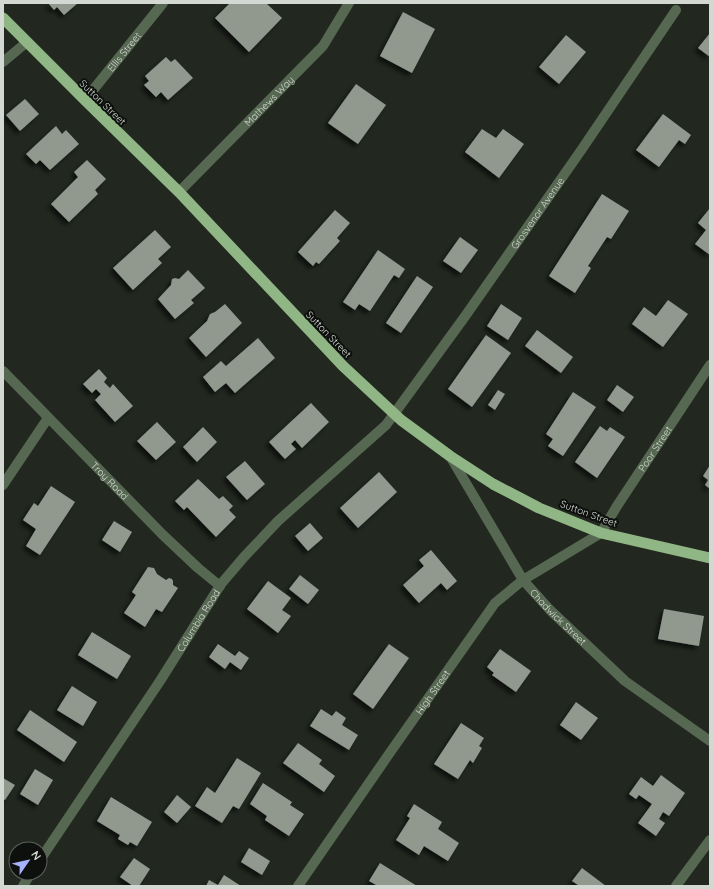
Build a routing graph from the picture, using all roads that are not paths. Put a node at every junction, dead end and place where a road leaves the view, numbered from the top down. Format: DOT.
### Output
graph roads {
  1 [pos="163,3"];
  2 [pos="349,3"];
  3 [pos="676,10"];
  4 [pos="3,18"];
  5 [pos="27,42"];
  6 [pos="3,62"];
  7 [pos="85,100"];
  8 [pos="180,192"];
  9 [pos="710,365"];
  10 [pos="3,370"];
  11 [pos="394,413"];
  12 [pos="48,418"];
  13 [pos="450,456"];
  14 [pos="3,485"];
  15 [pos="601,533"];
  16 [pos="710,558"];
  17 [pos="523,580"];
  18 [pos="220,586"];
  19 [pos="710,741"];
  20 [pos="710,840"];
  21 [pos="48,848"];
  22 [pos="298,886"];
  23 [pos="676,886"];
  1 -- 7 [label="street, Ellis Street"];
  2 -- 8 [label="street, Mathews Way"];
  3 -- 11 [label="street, Grosvenor Avenue"];
  4 -- 5 [label="highway, Sutton Street"];
  5 -- 6 [label="street"];
  5 -- 7 [label="highway, Sutton Street"];
  7 -- 8 [label="highway, Sutton Street"];
  8 -- 11 [label="highway, Sutton Street"];
  9 -- 15 [label="street, Poor Street"];
  10 -- 12 [label="street, Troy Road"];
  11 -- 13 [label="highway, Sutton Street"];
  11 -- 18 [label="street, Columbia Road"];
  12 -- 14 [label="street"];
  12 -- 18 [label="street, Troy Road"];
  13 -- 15 [label="highway, Sutton Street"];
  13 -- 17 [label="street, Chadwick Street"];
  15 -- 16 [label="highway, Sutton Street"];
  15 -- 17 [label="street, High Street"];
  17 -- 19 [label="street, Chadwick Street"];
  17 -- 22 [label="street, High Street"];
  18 -- 21 [label="street, Columbia Road"];
  20 -- 23 [label="street"];
}
